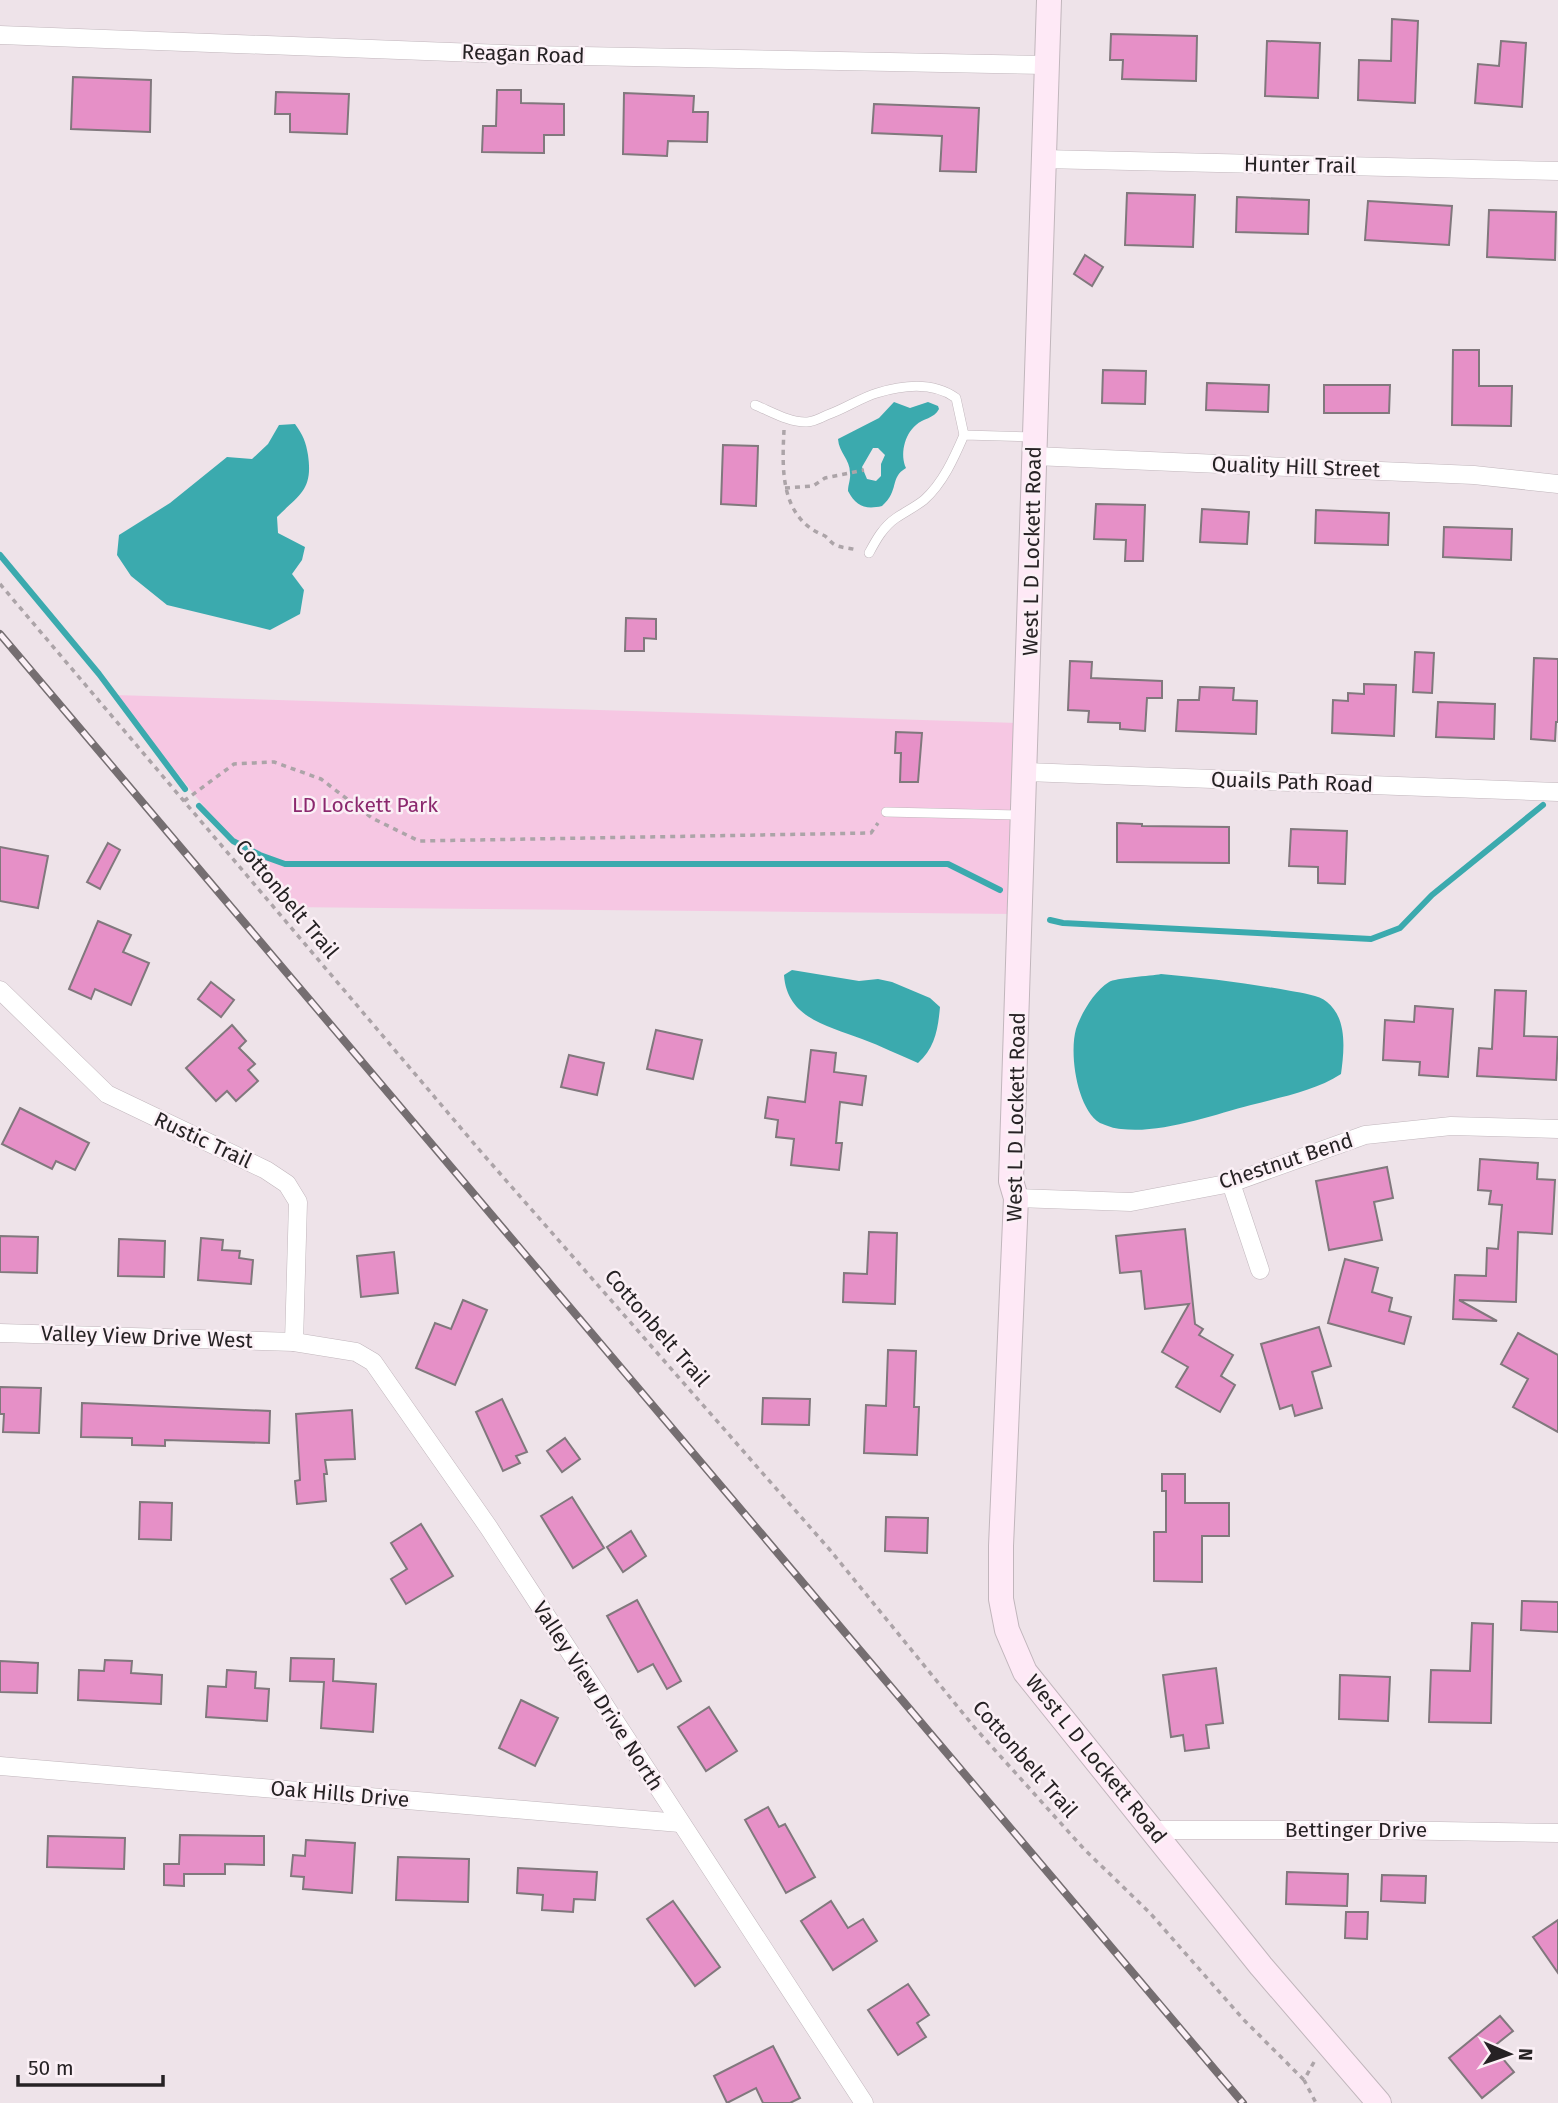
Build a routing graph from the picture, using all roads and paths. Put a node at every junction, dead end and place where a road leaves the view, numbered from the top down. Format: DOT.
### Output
graph roads {
  1 [pos="1049,0"];
  2 [pos="0,35"];
  3 [pos="1047,65"];
  4 [pos="1042,159"];
  5 [pos="1558,171"];
  6 [pos="755,405"];
  7 [pos="786,420"];
  8 [pos="964,435"];
  9 [pos="1034,447"];
  10 [pos="864,470"];
  11 [pos="1558,484"];
  12 [pos="785,488"];
  13 [pos="869,553"];
  14 [pos="0,584"];
  15 [pos="1026,772"];
  16 [pos="1558,792"];
  17 [pos="184,801"];
  18 [pos="887,812"];
  19 [pos="1024,815"];
  20 [pos="0,989"];
  21 [pos="1558,1129"];
  22 [pos="1231,1183"];
  23 [pos="1016,1198"];
  24 [pos="1260,1270"];
  25 [pos="0,1333"];
  26 [pos="294,1342"];
  27 [pos="0,1766"];
  28 [pos="680,1823"];
  29 [pos="1153,1830"];
  30 [pos="1558,1833"];
  31 [pos="1328,2043"];
  32 [pos="1304,2080"];
  33 [pos="864,2103"];
  34 [pos="1316,2103"];
  35 [pos="1379,2103"];
  1 -- 3 [label="main road, West L D Lockett Road"];
  2 -- 3 [label="street, Reagan Road"];
  3 -- 4 [label="main road, West L D Lockett Road"];
  4 -- 5 [label="street, Hunter Trail"];
  4 -- 9 [label="main road, West L D Lockett Road"];
  6 -- 8 [label="lane"];
  7 -- 12 [label="path"];
  8 -- 9 [label="lane"];
  8 -- 13 [label="lane"];
  9 -- 11 [label="street, Quality Hill Street"];
  9 -- 15 [label="main road, West L D Lockett Road"];
  10 -- 12 [label="path"];
  12 -- 13 [label="path"];
  14 -- 17 [label="path, Cottonbelt Trail"];
  15 -- 16 [label="street, Quails Path Road"];
  15 -- 19 [label="main road, West L D Lockett Road"];
  17 -- 18 [label="path"];
  17 -- 32 [label="path, Cottonbelt Trail"];
  18 -- 19 [label="lane"];
  19 -- 23 [label="main road, West L D Lockett Road"];
  20 -- 26 [label="street, Rustic Trail"];
  21 -- 22 [label="street, Chestnut Bend"];
  22 -- 23 [label="street, Chestnut Bend"];
  22 -- 24 [label="street"];
  23 -- 29 [label="main road, West L D Lockett Road"];
  25 -- 26 [label="street, Valley View Drive West"];
  26 -- 28 [label="street, Valley View Drive North"];
  27 -- 28 [label="street, Oak Hills Drive"];
  28 -- 33 [label="street, Valley View Drive North"];
  29 -- 30 [label="street, Bettinger Drive"];
  29 -- 31 [label="main road, West L D Lockett Road"];
  31 -- 32 [label="path"];
  31 -- 35 [label="main road, West L D Lockett Road"];
  32 -- 34 [label="path, Cottonbelt Trail"];
}
